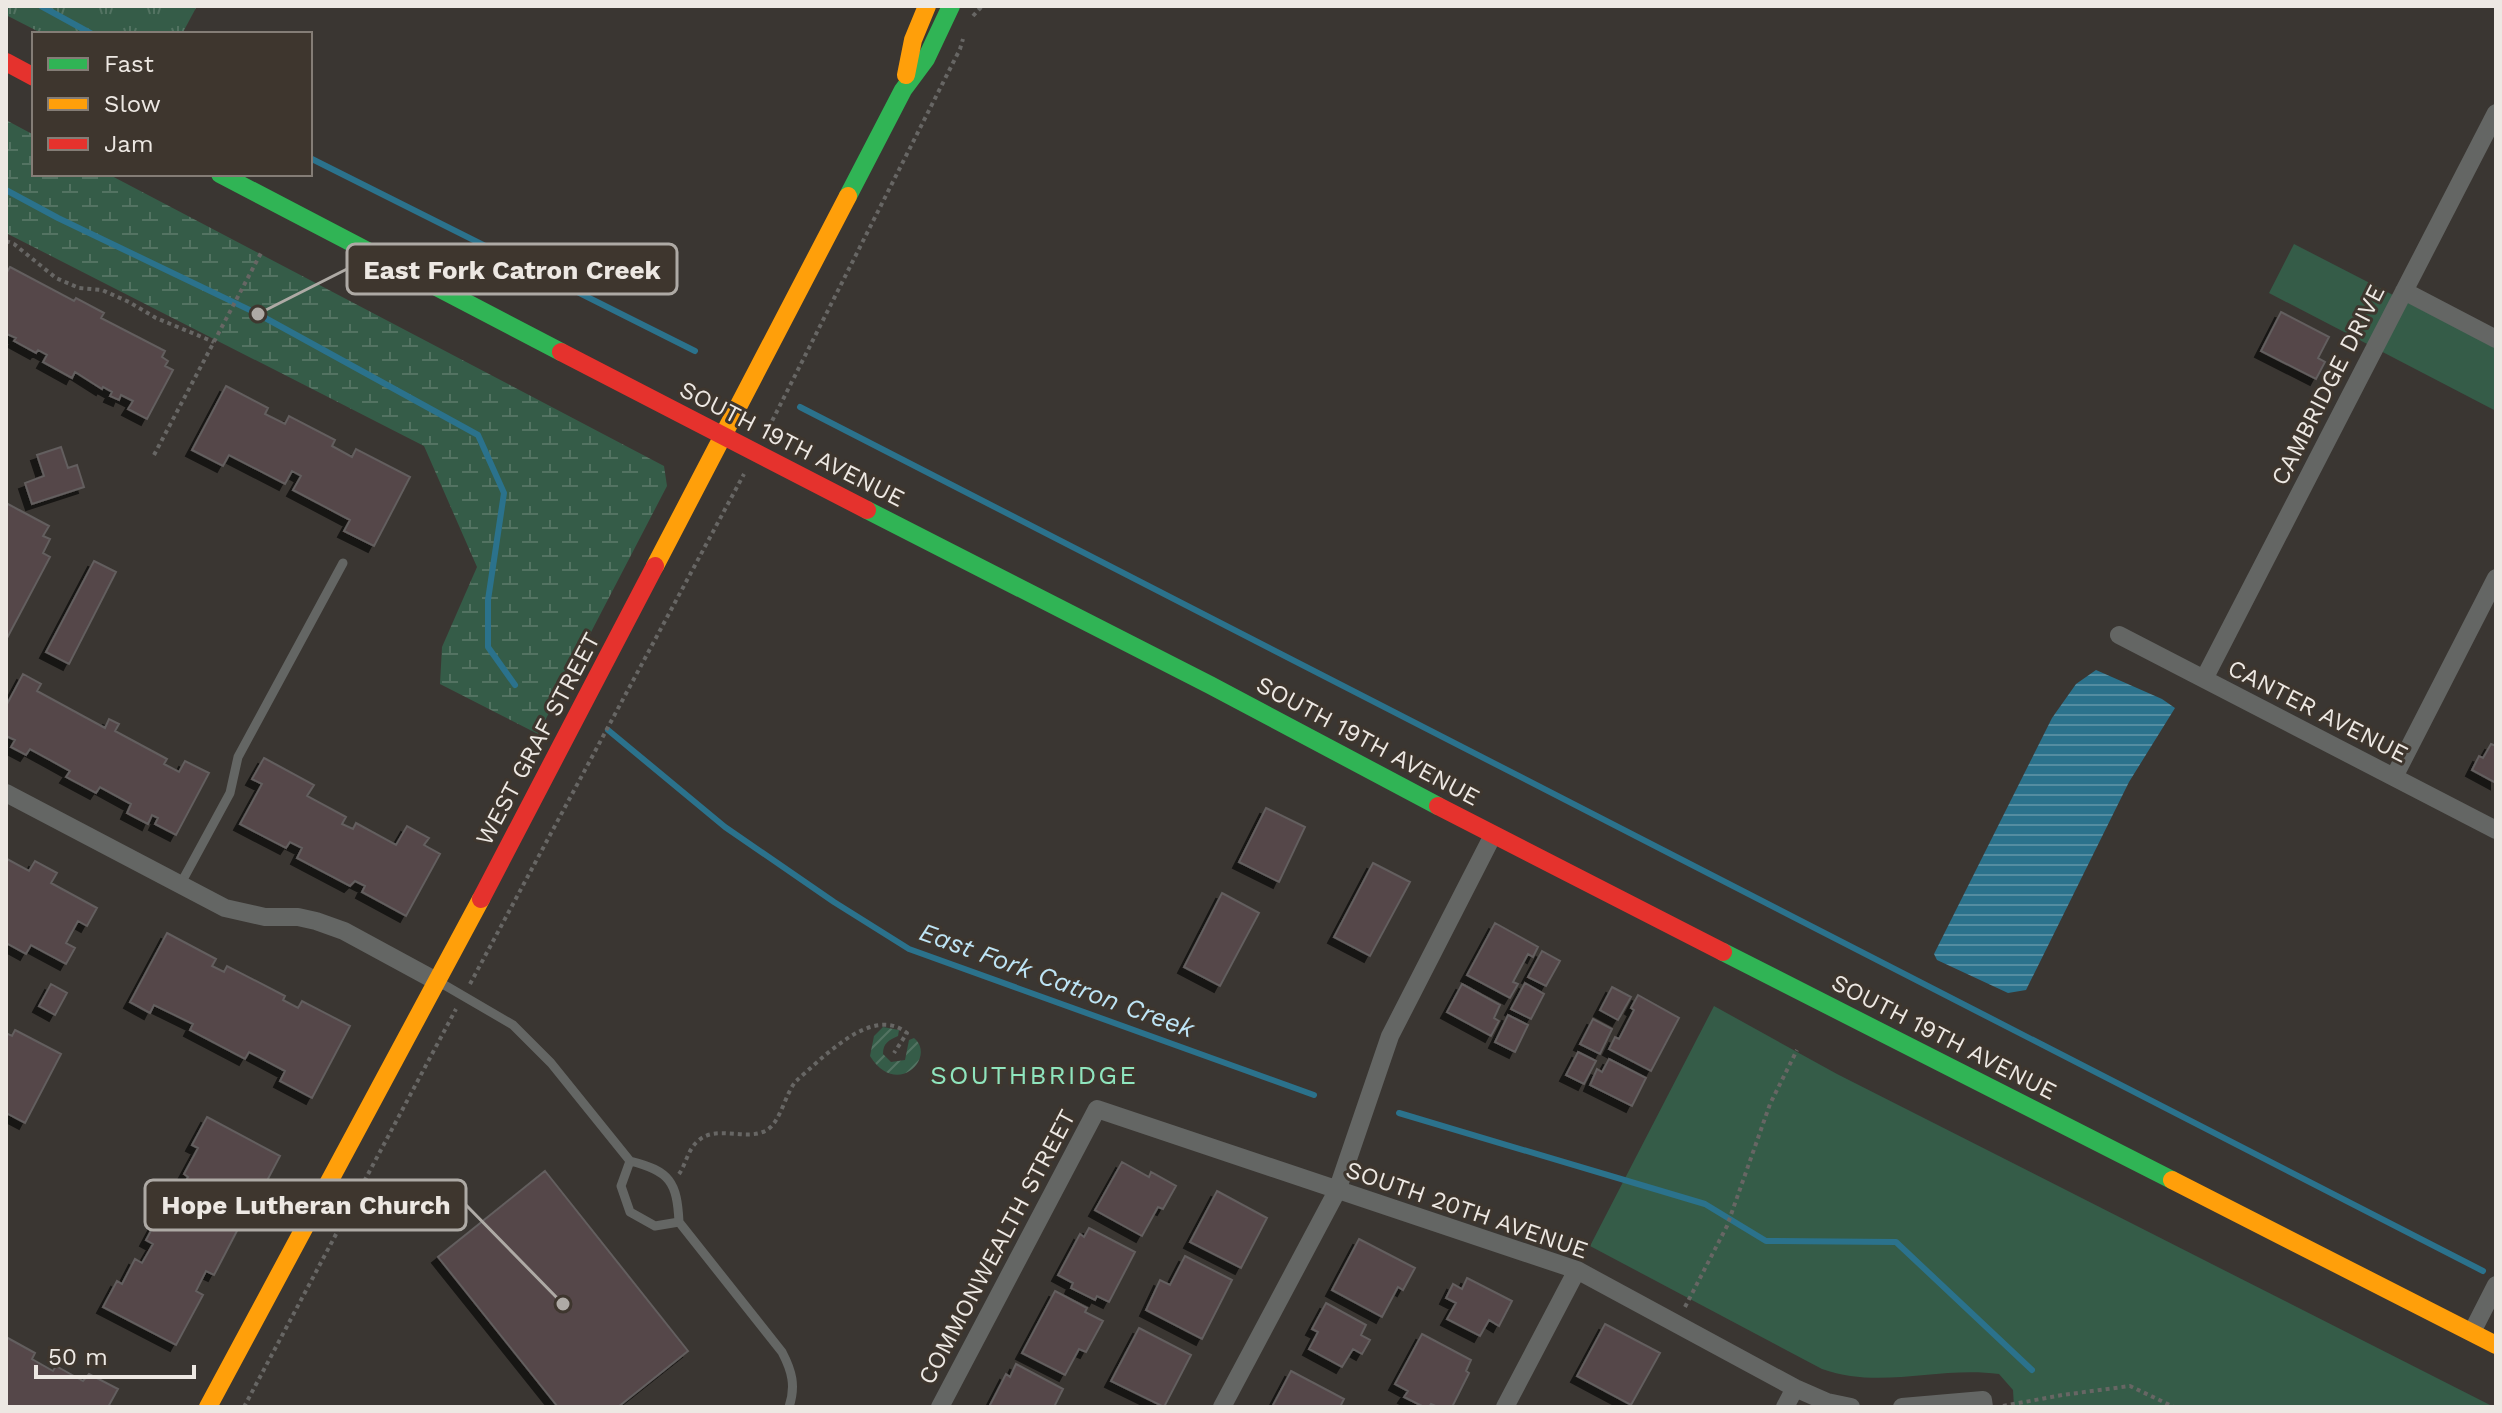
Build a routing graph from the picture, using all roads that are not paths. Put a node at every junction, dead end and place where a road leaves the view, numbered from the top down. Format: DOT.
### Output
graph roads {
  1 [pos="927,6"];
  2 [pos="951,6"];
  3 [pos="6,62"];
  4 [pos="32,76"];
  5 [pos="903,90"];
  6 [pos="2496,113"];
  7 [pos="224,176"];
  8 [pos="2404,291"];
  9 [pos="2496,339"];
  10 [pos="724,436"];
  11 [pos="343,563"];
  12 [pos="2496,578"];
  13 [pos="2119,635"];
  14 [pos="2204,679"];
  15 [pos="2394,777"];
  16 [pos="6,793"];
  17 [pos="2496,830"];
  18 [pos="1493,835"];
  19 [pos="180,885"];
  20 [pos="438,982"];
  21 [pos="1097,1109"];
  22 [pos="630,1161"];
  23 [pos="1337,1191"];
  24 [pos="679,1222"];
  25 [pos="1577,1270"];
  26 [pos="2496,1285"];
  27 [pos="2472,1332"];
  28 [pos="2496,1345"];
  29 [pos="1795,1388"];
  30 [pos="1988,1405"];
  31 [pos="208,1407"];
  32 [pos="789,1407"];
  33 [pos="940,1407"];
  34 [pos="1222,1407"];
  35 [pos="1505,1407"];
  36 [pos="1785,1407"];
  37 [pos="1851,1407"];
  38 [pos="1902,1407"];
  1 -- 5 [label="main road, WEST GRAF STREET"];
  2 -- 5 [label="main road, WEST GRAF STREET"];
  3 -- 4 [label="main road"];
  5 -- 10 [label="main road, WEST GRAF STREET"];
  6 -- 8 [label="street, CAMBRIDGE DRIVE"];
  7 -- 10 [label="main road, SOUTH 19TH AVENUE"];
  8 -- 9 [label="street"];
  8 -- 14 [label="street, CAMBRIDGE DRIVE"];
  10 -- 18 [label="main road, SOUTH 19TH AVENUE"];
  10 -- 20 [label="main road, WEST GRAF STREET"];
  11 -- 19 [label="lane"];
  12 -- 15 [label="street"];
  13 -- 14 [label="street, CANTER AVENUE"];
  14 -- 15 [label="street, CANTER AVENUE"];
  15 -- 17 [label="street, CANTER AVENUE"];
  16 -- 19 [label="street"];
  18 -- 23 [label="street"];
  18 -- 27 [label="main road, SOUTH 19TH AVENUE"];
  19 -- 20 [label="street"];
  20 -- 22 [label="lane"];
  20 -- 31 [label="main road, WEST GRAF STREET"];
  21 -- 23 [label="street, SOUTH 20TH AVENUE"];
  21 -- 33 [label="street, COMMONWEALTH STREET"];
  22 -- 24 [label="lane"];
  22 -- 24 [label="lane"];
  23 -- 25 [label="street, SOUTH 20TH AVENUE"];
  23 -- 34 [label="street"];
  24 -- 32 [label="lane"];
  25 -- 29 [label="street, SOUTH 20TH AVENUE"];
  25 -- 35 [label="street"];
  26 -- 27 [label="street"];
  27 -- 28 [label="main road, SOUTH 19TH AVENUE"];
  29 -- 36 [label="street"];
  29 -- 37 [label="street, SOUTH 20TH AVENUE"];
  30 -- 38 [label="street"];
}
